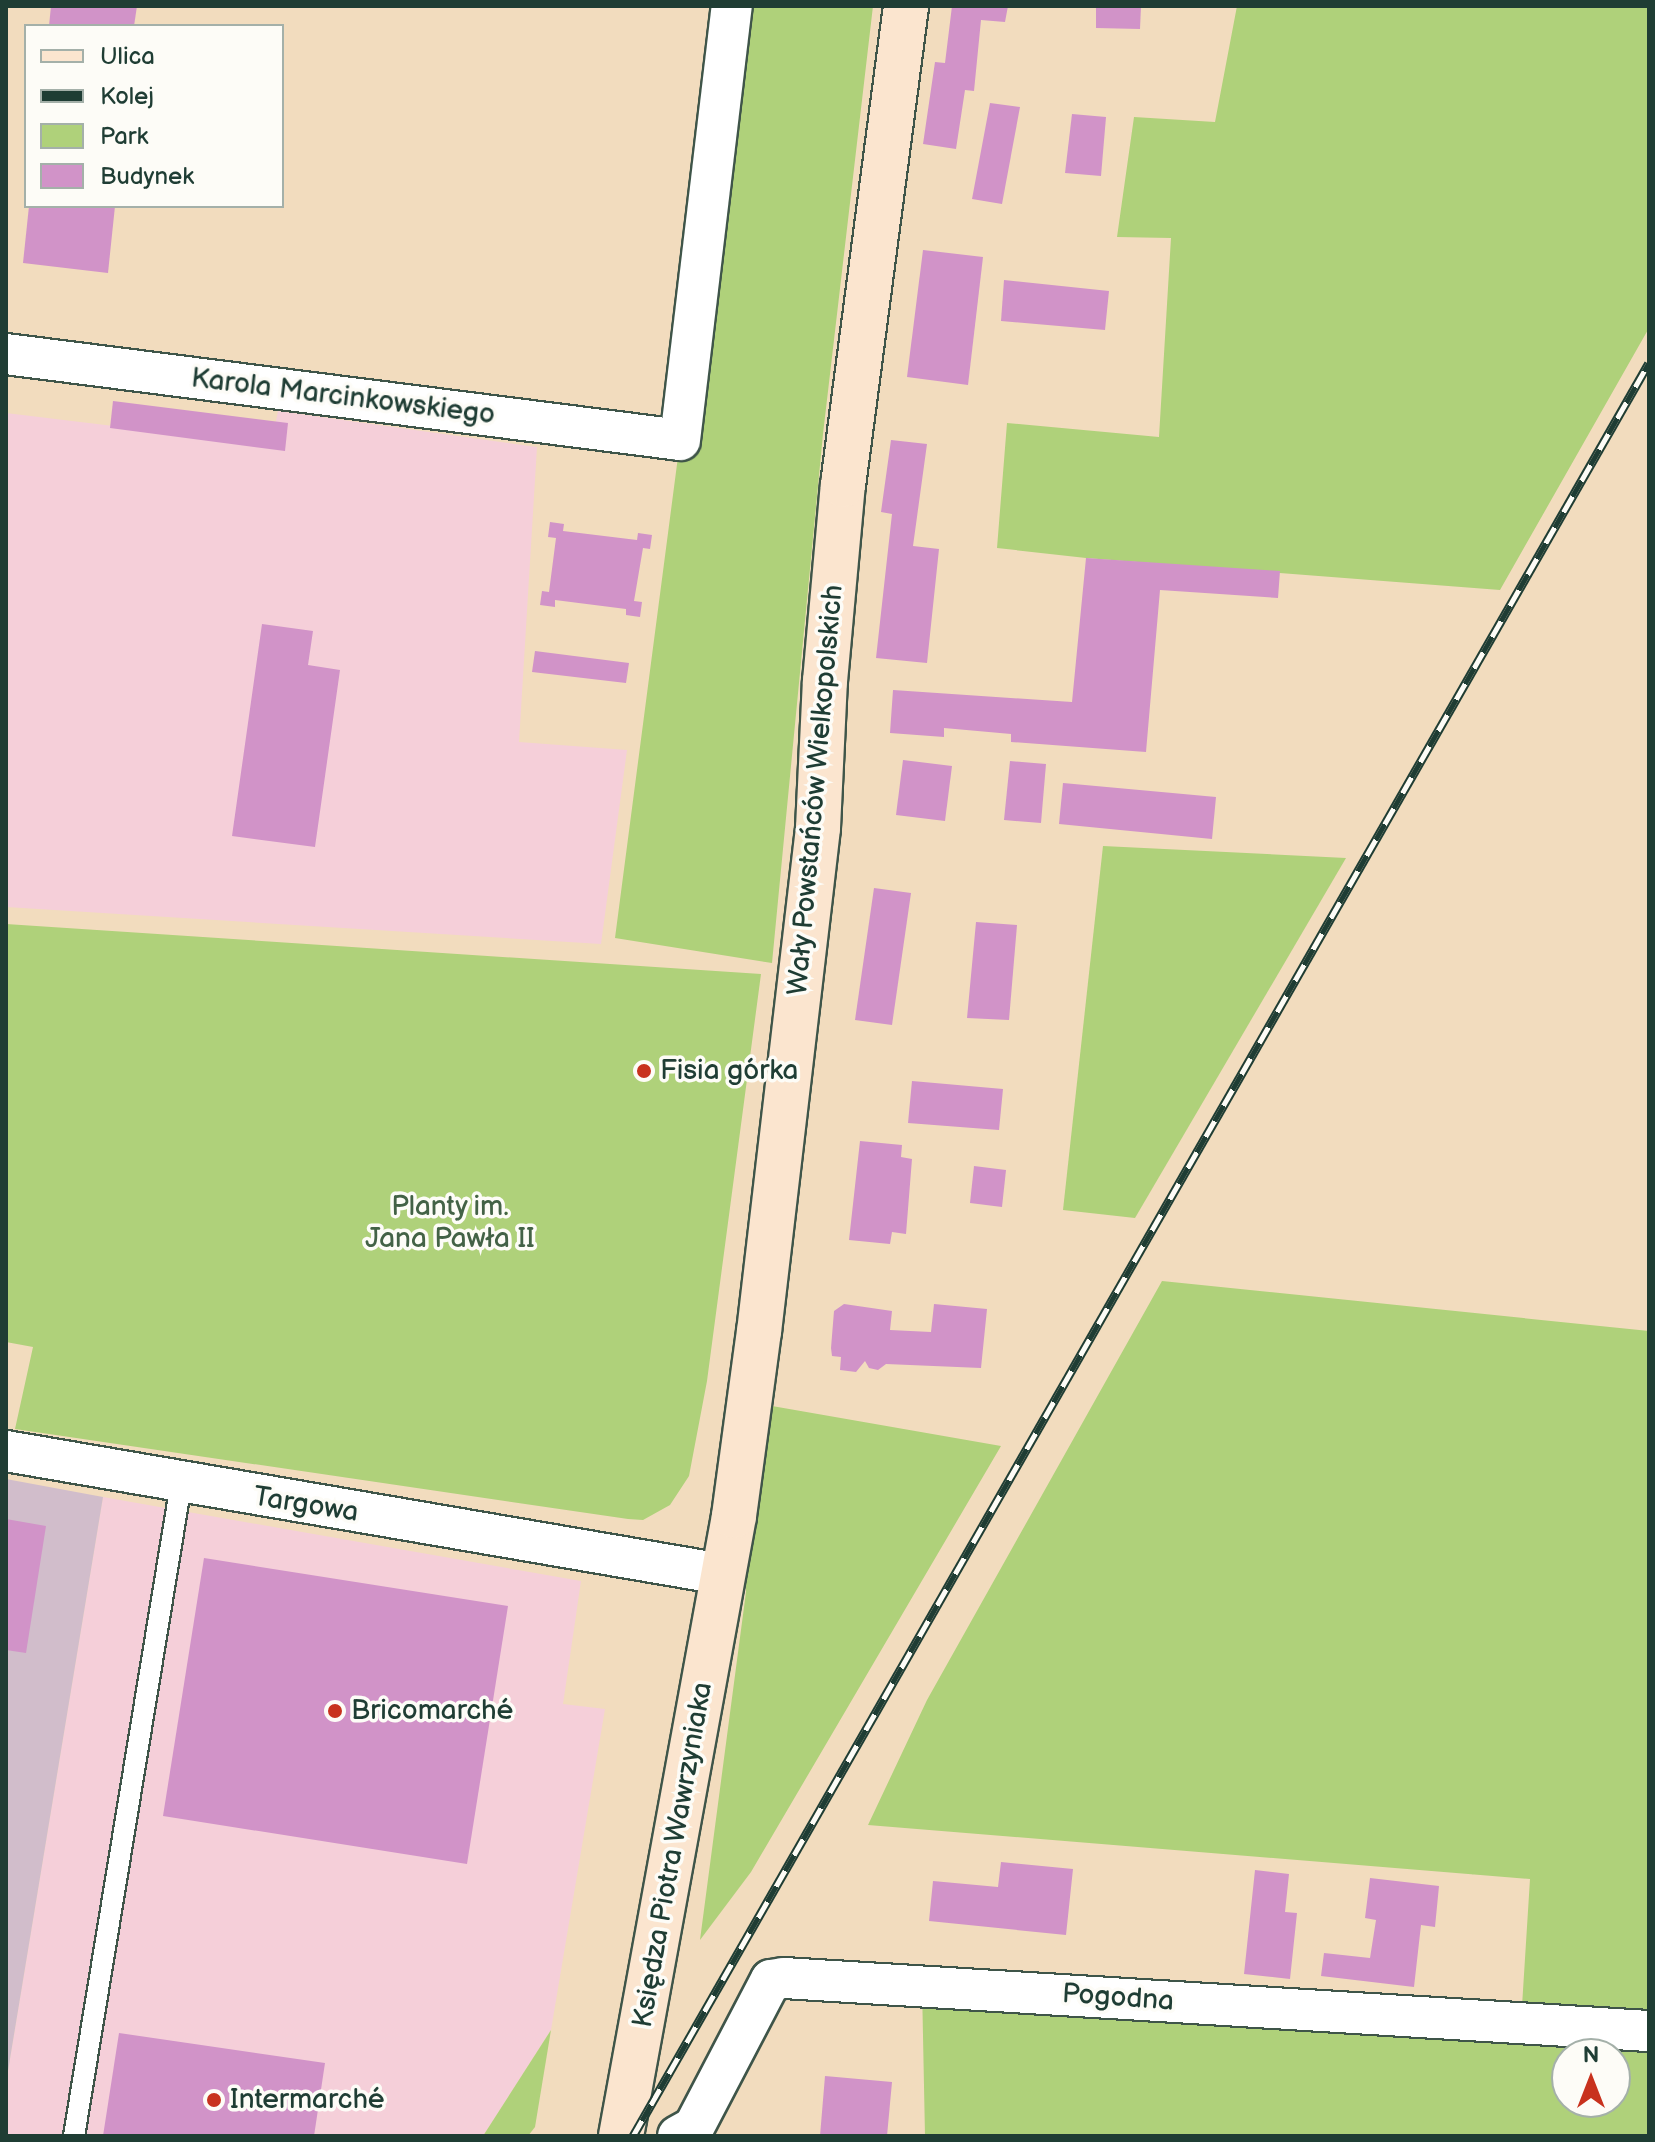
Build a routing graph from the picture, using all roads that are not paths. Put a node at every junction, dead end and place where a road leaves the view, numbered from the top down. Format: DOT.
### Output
graph roads {
  1 [pos="732,6"];
  2 [pos="906,6"];
  3 [pos="6,354"];
  4 [pos="6,1451"];
  5 [pos="181,1484"];
  6 [pos="722,1574"];
  7 [pos="1649,2031"];
  8 [pos="74,2136"];
  9 [pos="621,2136"];
  10 [pos="678,2136"];
  1 -- 3 [label="street, Karola Marcinkowskiego"];
  2 -- 6 [label="main road, Wały Powstańców Wielkopolskich"];
  4 -- 5 [label="street, Targowa"];
  5 -- 6 [label="street, Targowa"];
  5 -- 8 [label="lane"];
  6 -- 9 [label="main road, Księdza Piotra Wawrzyniaka"];
  7 -- 10 [label="street, Pogodna"];
}
